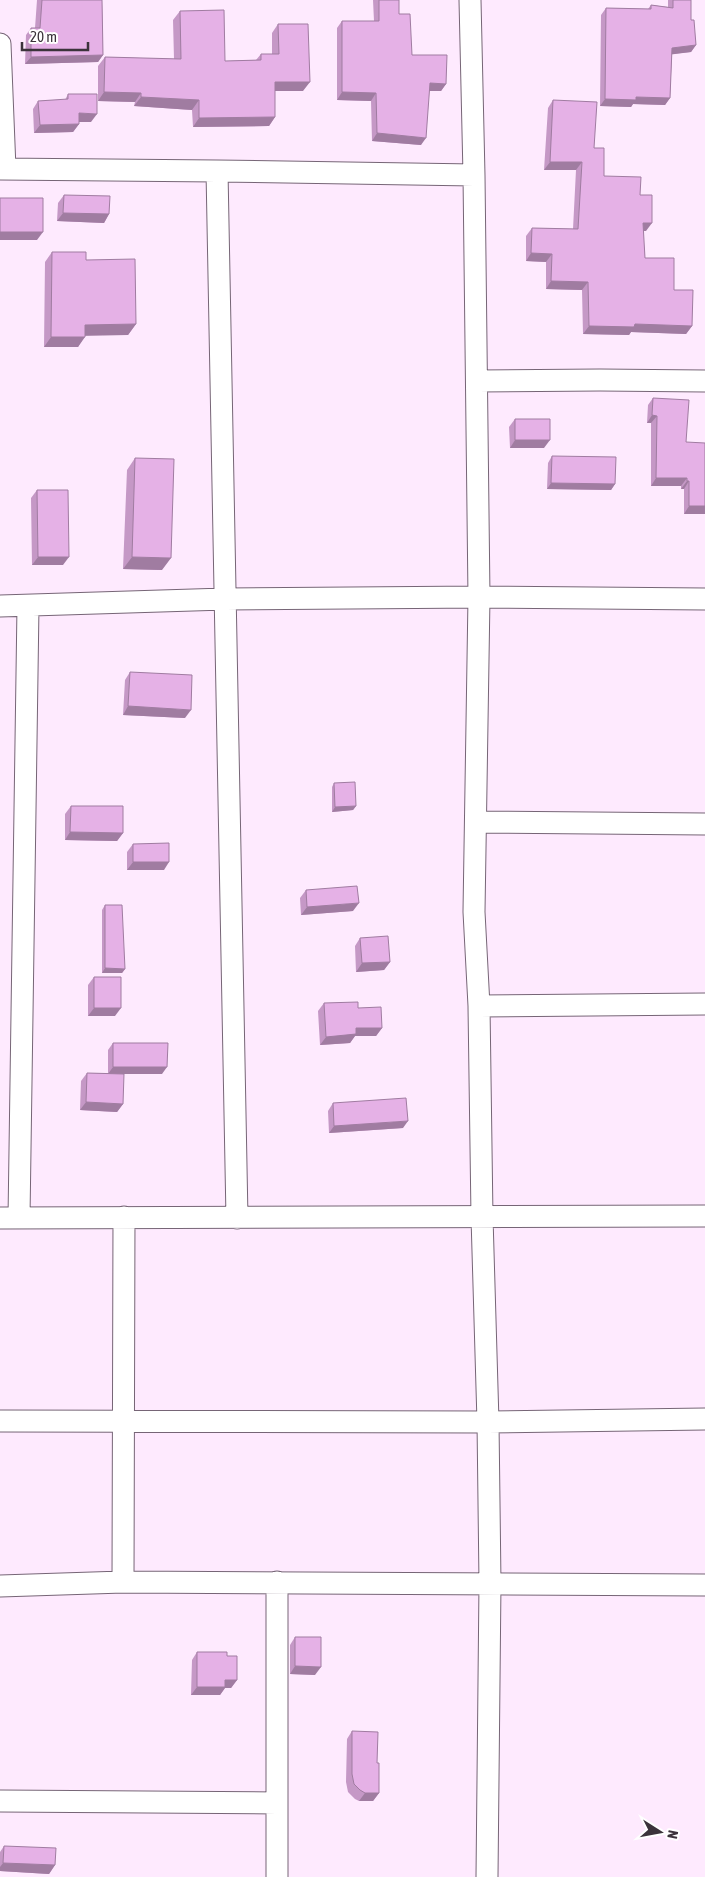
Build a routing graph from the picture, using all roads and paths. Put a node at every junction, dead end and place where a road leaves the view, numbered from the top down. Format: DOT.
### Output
graph roads {
  1 [pos="470,0"];
  2 [pos="0,44"];
  3 [pos="2,169"];
  4 [pos="217,171"];
  5 [pos="474,176"];
  6 [pos="477,381"];
  7 [pos="705,381"];
  8 [pos="480,597"];
  9 [pos="225,599"];
  10 [pos="705,599"];
  11 [pos="0,606"];
  12 [pos="28,606"];
  13 [pos="476,822"];
  14 [pos="705,824"];
  15 [pos="705,1004"];
  16 [pos="479,1006"];
  17 [pos="705,1216"];
  18 [pos="124,1217"];
  19 [pos="482,1217"];
  20 [pos="10,1218"];
  21 [pos="237,1218"];
  22 [pos="705,1419"];
  23 [pos="0,1421"];
  24 [pos="123,1422"];
  25 [pos="488,1422"];
  26 [pos="124,1582"];
  27 [pos="277,1582"];
  28 [pos="490,1583"];
  29 [pos="705,1585"];
  30 [pos="0,1586"];
  31 [pos="0,1801"];
  32 [pos="277,1803"];
  33 [pos="277,1877"];
  34 [pos="487,1877"];
  1 -- 5 [label="street"];
  2 -- 3 [label="street"];
  3 -- 4 [label="street"];
  4 -- 5 [label="street"];
  4 -- 9 [label="street"];
  5 -- 6 [label="street"];
  6 -- 7 [label="street"];
  6 -- 8 [label="street"];
  8 -- 9 [label="street"];
  8 -- 10 [label="street"];
  8 -- 13 [label="street"];
  9 -- 12 [label="street"];
  9 -- 21 [label="street"];
  11 -- 12 [label="street"];
  12 -- 20 [label="street"];
  13 -- 14 [label="street"];
  13 -- 16 [label="street"];
  15 -- 16 [label="street"];
  16 -- 19 [label="street"];
  17 -- 19 [label="street"];
  18 -- 20 [label="street"];
  18 -- 21 [label="street"];
  18 -- 24 [label="street"];
  19 -- 21 [label="street"];
  19 -- 25 [label="street"];
  22 -- 25 [label="street"];
  23 -- 24 [label="street"];
  24 -- 25 [label="street"];
  24 -- 26 [label="street"];
  25 -- 28 [label="street"];
  26 -- 27 [label="street"];
  26 -- 30 [label="street"];
  27 -- 28 [label="street"];
  27 -- 32 [label="street"];
  28 -- 29 [label="street"];
  28 -- 34 [label="street"];
  31 -- 32 [label="street"];
  32 -- 33 [label="street"];
}
